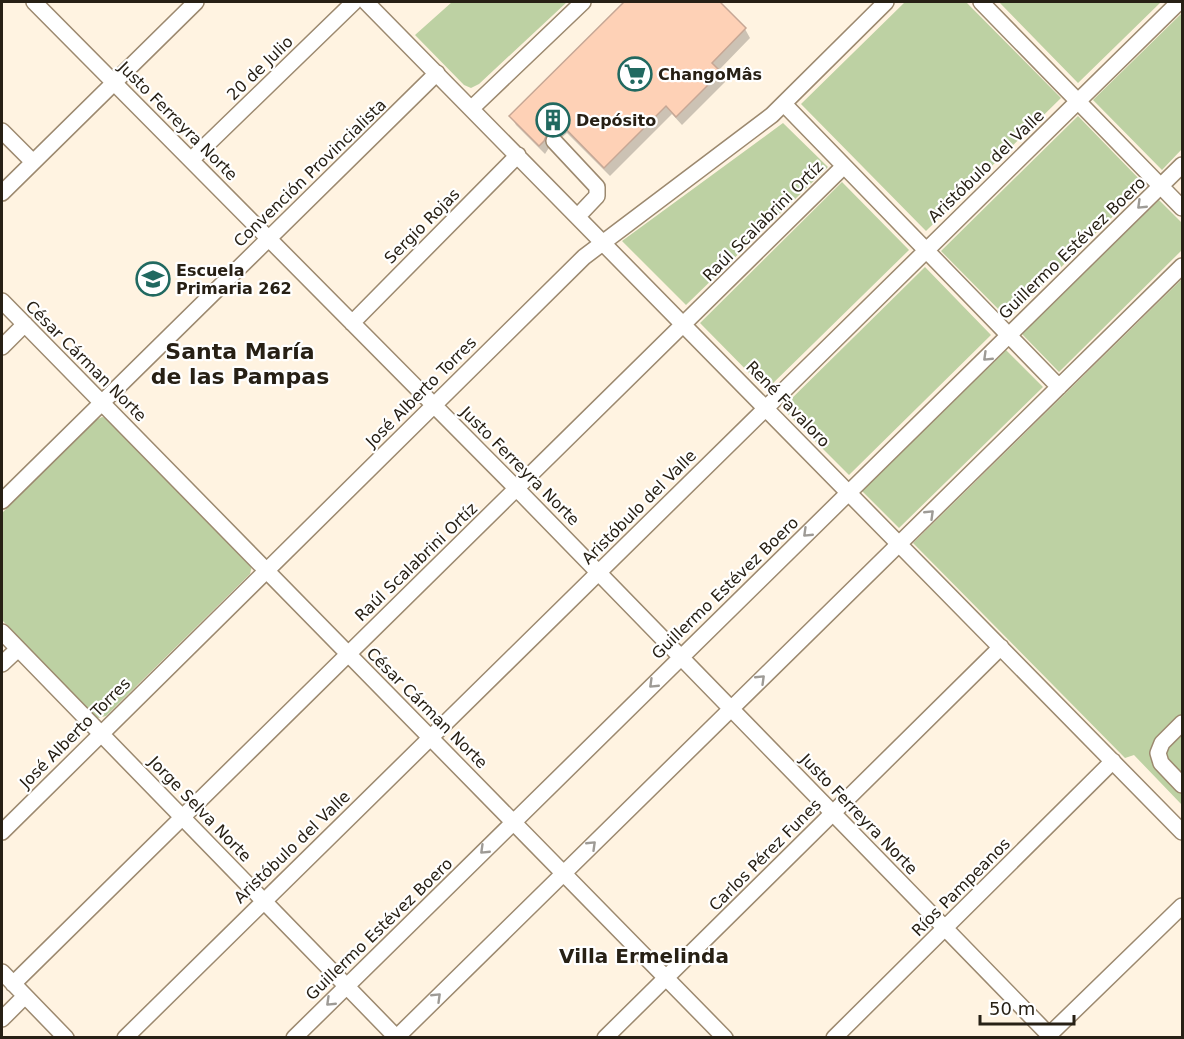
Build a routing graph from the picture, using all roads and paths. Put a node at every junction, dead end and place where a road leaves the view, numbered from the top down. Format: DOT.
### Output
graph roads {
  1 [pos="34,2"];
  2 [pos="195,2"];
  3 [pos="354,2"];
  4 [pos="366,2"];
  5 [pos="583,2"];
  6 [pos="886,2"];
  7 [pos="981,2"];
  8 [pos="1179,2"];
  9 [pos="438,74"];
  10 [pos="114,82"];
  11 [pos="1078,101"];
  12 [pos="784,104"];
  13 [pos="472,108"];
  14 [pos="2,131"];
  15 [pos="554,141"];
  16 [pos="518,155"];
  17 [pos="191,160"];
  18 [pos="33,162"];
  19 [pos="1182,165"];
  20 [pos="844,166"];
  21 [pos="1161,186"];
  22 [pos="2,193"];
  23 [pos="1182,208"];
  24 [pos="578,216"];
  25 [pos="269,239"];
  26 [pos="603,241"];
  27 [pos="926,250"];
  28 [pos="1182,266"];
  29 [pos="2,301"];
  30 [pos="352,323"];
  31 [pos="25,324"];
  32 [pos="684,324"];
  33 [pos="1009,335"];
  34 [pos="2,347"];
  35 [pos="1059,387"];
  36 [pos="101,402"];
  37 [pos="434,405"];
  38 [pos="766,407"];
  39 [pos="517,489"];
  40 [pos="849,492"];
  41 [pos="2,501"];
  42 [pos="900,544"];
  43 [pos="266,570"];
  44 [pos="598,572"];
  45 [pos="2,632"];
  46 [pos="1001,647"];
  47 [pos="18,649"];
  48 [pos="349,654"];
  49 [pos="681,657"];
  50 [pos="2,664"];
  51 [pos="731,709"];
  52 [pos="1182,723"];
  53 [pos="101,734"];
  54 [pos="430,737"];
  55 [pos="1113,761"];
  56 [pos="1182,785"];
  57 [pos="833,813"];
  58 [pos="182,818"];
  59 [pos="513,822"];
  60 [pos="2,832"];
  61 [pos="1182,832"];
  62 [pos="564,873"];
  63 [pos="264,901"];
  64 [pos="1182,906"];
  65 [pos="945,928"];
  66 [pos="2,972"];
  67 [pos="666,978"];
  68 [pos="13,984"];
  69 [pos="346,986"];
  70 [pos="25,996"];
  71 [pos="2,1019"];
  72 [pos="396,1037"];
  73 [pos="1049,1037"];
  74 [pos="66,1038"];
  75 [pos="124,1038"];
  76 [pos="294,1038"];
  77 [pos="605,1038"];
  78 [pos="725,1038"];
  79 [pos="834,1038"];
  1 -- 10 [label="street, Justo Ferreyra Norte"];
  2 -- 10 [label="street"];
  3 -- 17 [label="street, 20 de Julio"];
  4 -- 9 [label="street, René Favaloro"];
  5 -- 13 [label="street"];
  6 -- 12 [label="street, José Alberto Torres"];
  7 -- 11 [label="street"];
  8 -- 11 [label="street, Aristóbulo del Valle"];
  9 -- 13 [label="street, René Favaloro"];
  9 -- 25 [label="street, Convención Provincialista"];
  10 -- 17 [label="street, Justo Ferreyra Norte"];
  10 -- 18 [label="street"];
  11 -- 21 [label="street"];
  11 -- 27 [label="street, Aristóbulo del Valle"];
  12 -- 20 [label="street"];
  12 -- 26 [label="street, José Alberto Torres"];
  13 -- 16 [label="street, René Favaloro"];
  14 -- 18 [label="street"];
  15 -- 24 [label="street"];
  16 -- 24 [label="street, René Favaloro"];
  16 -- 30 [label="street, Sergio Rojas"];
  17 -- 25 [label="street, Justo Ferreyra Norte"];
  18 -- 22 [label="street"];
  19 -- 21 [label="street, Guillermo Estévez Boero"];
  20 -- 27 [label="street"];
  20 -- 32 [label="street, Raúl Scalabrini Ortíz"];
  21 -- 23 [label="street"];
  21 -- 33 [label="street, Guillermo Estévez Boero, one-way"];
  24 -- 26 [label="street, René Favaloro"];
  25 -- 30 [label="street, Justo Ferreyra Norte"];
  25 -- 36 [label="street, Convención Provincialista"];
  26 -- 32 [label="street, René Favaloro"];
  26 -- 37 [label="street, José Alberto Torres"];
  27 -- 33 [label="street"];
  27 -- 38 [label="street, Aristóbulo del Valle"];
  28 -- 35 [label="street"];
  29 -- 31 [label="street, César Cárman Norte"];
  30 -- 37 [label="street, Justo Ferreyra Norte"];
  31 -- 34 [label="street"];
  31 -- 36 [label="street, César Cárman Norte"];
  32 -- 38 [label="street, René Favaloro"];
  32 -- 39 [label="street, Raúl Scalabrini Ortíz"];
  33 -- 35 [label="street"];
  33 -- 40 [label="street, Guillermo Estévez Boero, one-way"];
  42 -- 35 [label="street, one-way"];
  36 -- 41 [label="street, Convención Provincialista"];
  36 -- 43 [label="street, César Cárman Norte"];
  37 -- 39 [label="street, Justo Ferreyra Norte"];
  37 -- 43 [label="street, José Alberto Torres"];
  38 -- 40 [label="street, René Favaloro"];
  38 -- 44 [label="street, Aristóbulo del Valle"];
  39 -- 44 [label="street, Justo Ferreyra Norte"];
  39 -- 48 [label="street, Raúl Scalabrini Ortíz"];
  40 -- 42 [label="street, René Favaloro"];
  40 -- 49 [label="street, Guillermo Estévez Boero, one-way"];
  42 -- 46 [label="street, René Favaloro"];
  51 -- 42 [label="street, one-way"];
  43 -- 48 [label="street, César Cárman Norte"];
  43 -- 53 [label="street, José Alberto Torres"];
  44 -- 49 [label="street, Justo Ferreyra Norte"];
  44 -- 54 [label="street, Aristóbulo del Valle"];
  45 -- 47 [label="street, Jorge Selva Norte"];
  46 -- 55 [label="street, René Favaloro"];
  46 -- 57 [label="street, Carlos Pérez Funes"];
  47 -- 50 [label="street"];
  47 -- 53 [label="street, Jorge Selva Norte"];
  48 -- 54 [label="street, César Cárman Norte"];
  48 -- 58 [label="street, Raúl Scalabrini Ortíz"];
  49 -- 51 [label="street, Justo Ferreyra Norte"];
  49 -- 59 [label="street, Guillermo Estévez Boero, one-way"];
  51 -- 57 [label="street, Justo Ferreyra Norte"];
  62 -- 51 [label="street, one-way"];
  52 -- 56 [label="street"];
  53 -- 58 [label="street, Jorge Selva Norte"];
  53 -- 60 [label="street, José Alberto Torres"];
  54 -- 59 [label="street, César Cárman Norte"];
  54 -- 63 [label="street, Aristóbulo del Valle"];
  55 -- 61 [label="street, René Favaloro"];
  55 -- 65 [label="street, Ríos Pampeanos"];
  57 -- 65 [label="street, Justo Ferreyra Norte"];
  57 -- 67 [label="street, Carlos Pérez Funes"];
  58 -- 63 [label="street, Jorge Selva Norte"];
  58 -- 68 [label="street, Raúl Scalabrini Ortíz"];
  59 -- 62 [label="street, César Cárman Norte"];
  59 -- 69 [label="street, Guillermo Estévez Boero, one-way"];
  62 -- 67 [label="street, César Cárman Norte"];
  72 -- 62 [label="street, one-way"];
  63 -- 69 [label="street, Jorge Selva Norte"];
  63 -- 75 [label="street, Aristóbulo del Valle"];
  64 -- 73 [label="street"];
  65 -- 73 [label="street, Justo Ferreyra Norte"];
  65 -- 79 [label="street, Ríos Pampeanos"];
  66 -- 68 [label="street"];
  67 -- 77 [label="street, Carlos Pérez Funes"];
  67 -- 78 [label="street, César Cárman Norte"];
  68 -- 70 [label="street"];
  69 -- 72 [label="street, Jorge Selva Norte"];
  69 -- 76 [label="street, Guillermo Estévez Boero, one-way"];
  70 -- 71 [label="street"];
  70 -- 74 [label="street"];
}
